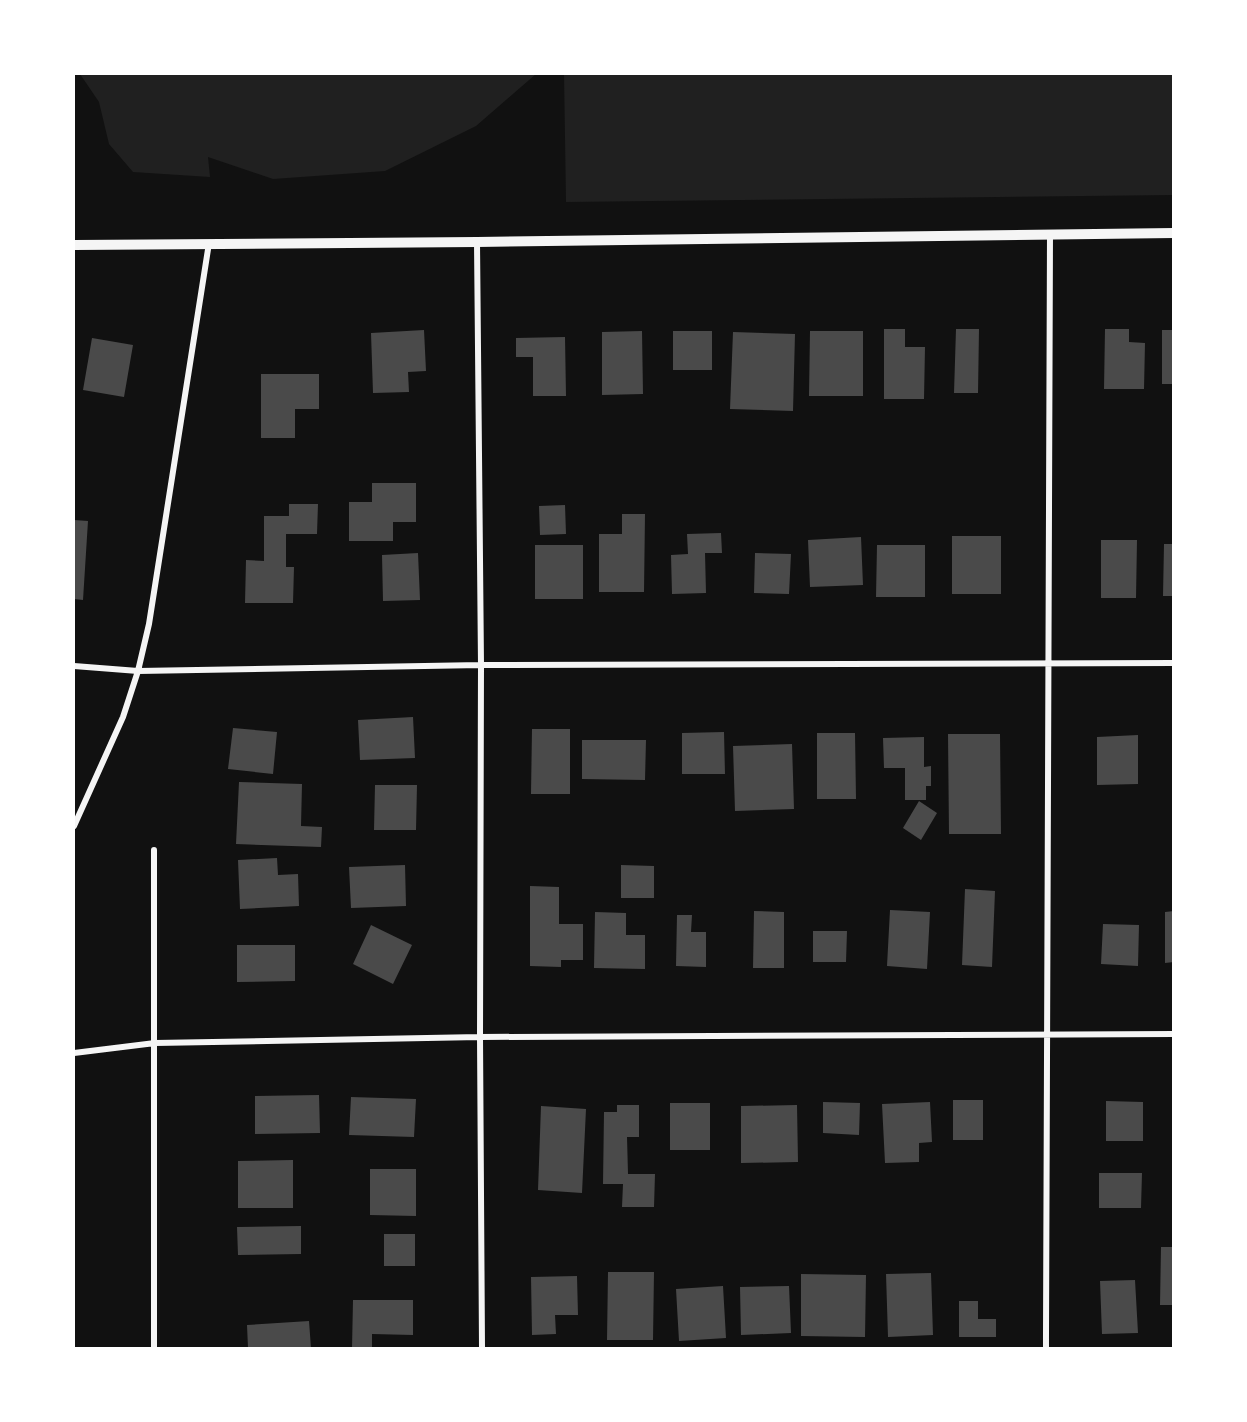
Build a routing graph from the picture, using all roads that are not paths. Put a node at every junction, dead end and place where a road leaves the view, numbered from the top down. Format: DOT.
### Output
graph roads {
  1 [pos="1173,233"];
  2 [pos="1050,234"];
  3 [pos="477,242"];
  4 [pos="209,243"];
  5 [pos="74,245"];
  6 [pos="1173,663"];
  7 [pos="1046,664"];
  8 [pos="481,665"];
  9 [pos="74,666"];
  10 [pos="138,671"];
  11 [pos="74,826"];
  12 [pos="154,850"];
  13 [pos="1173,1034"];
  14 [pos="1045,1035"];
  15 [pos="480,1037"];
  16 [pos="155,1043"];
  17 [pos="74,1053"];
  18 [pos="154,1348"];
  19 [pos="482,1348"];
  20 [pos="1046,1348"];
  1 -- 2 [label="street"];
  2 -- 3 [label="street"];
  2 -- 7 [label="street"];
  3 -- 4 [label="street"];
  3 -- 8 [label="street"];
  4 -- 5 [label="street"];
  4 -- 10 [label="street"];
  6 -- 7 [label="street"];
  7 -- 8 [label="street"];
  7 -- 14 [label="street"];
  8 -- 10 [label="street"];
  8 -- 15 [label="street"];
  9 -- 10 [label="street"];
  10 -- 11 [label="street"];
  12 -- 16 [label="street"];
  13 -- 14 [label="street"];
  14 -- 15 [label="street"];
  14 -- 20 [label="street"];
  15 -- 16 [label="street"];
  15 -- 19 [label="street"];
  16 -- 17 [label="street"];
  16 -- 18 [label="street"];
}
